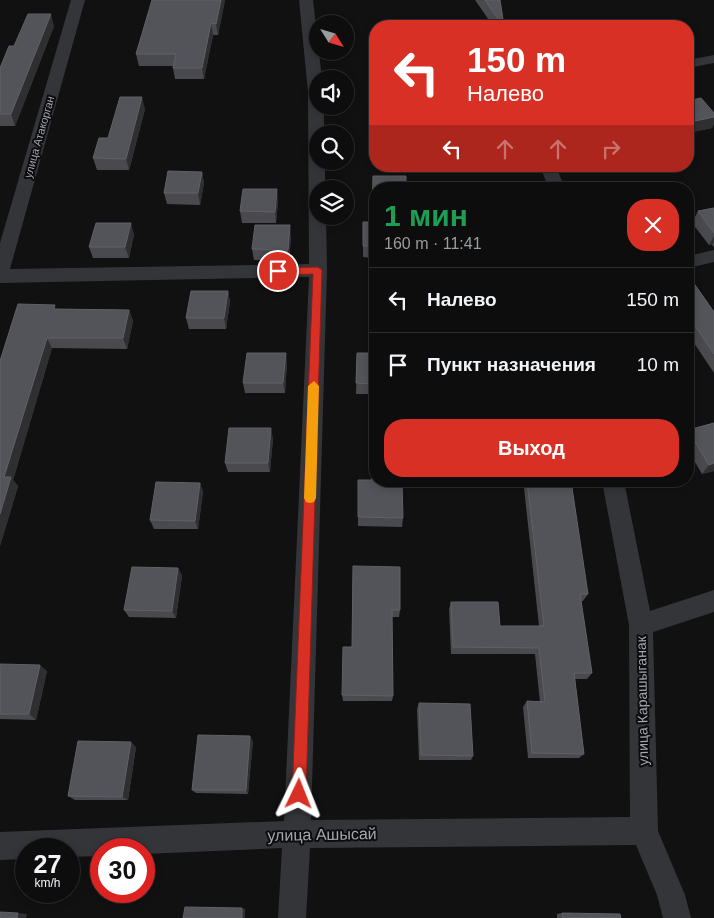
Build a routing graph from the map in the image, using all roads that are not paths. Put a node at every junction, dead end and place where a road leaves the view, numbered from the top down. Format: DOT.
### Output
graph roads {
  1 [pos="78,0"];
  2 [pos="306,0"];
  3 [pos="714,59"];
  4 [pos="694,63"];
  5 [pos="714,256"];
  6 [pos="694,261"];
  7 [pos="318,270"];
  8 [pos="0,275"];
  9 [pos="614,487"];
  10 [pos="714,601"];
  11 [pos="641,625"];
  12 [pos="644,830"];
  13 [pos="298,834"];
  14 [pos="0,846"];
  15 [pos="292,918"];
  16 [pos="677,918"];
  1 -- 8 [label="street, улица Атакорган"];
  2 -- 7 [label="street"];
  3 -- 4 [label="street"];
  5 -- 6 [label="street"];
  7 -- 8 [label="street"];
  7 -- 13 [label="street"];
  9 -- 11 [label="street, улица Карашыганак"];
  10 -- 11 [label="street"];
  11 -- 12 [label="street, улица Карашыганак"];
  12 -- 13 [label="street, улица Ашысай"];
  12 -- 16 [label="street, улица Карашыганак"];
  13 -- 14 [label="street, улица Ашысай"];
  13 -- 15 [label="street"];
}
